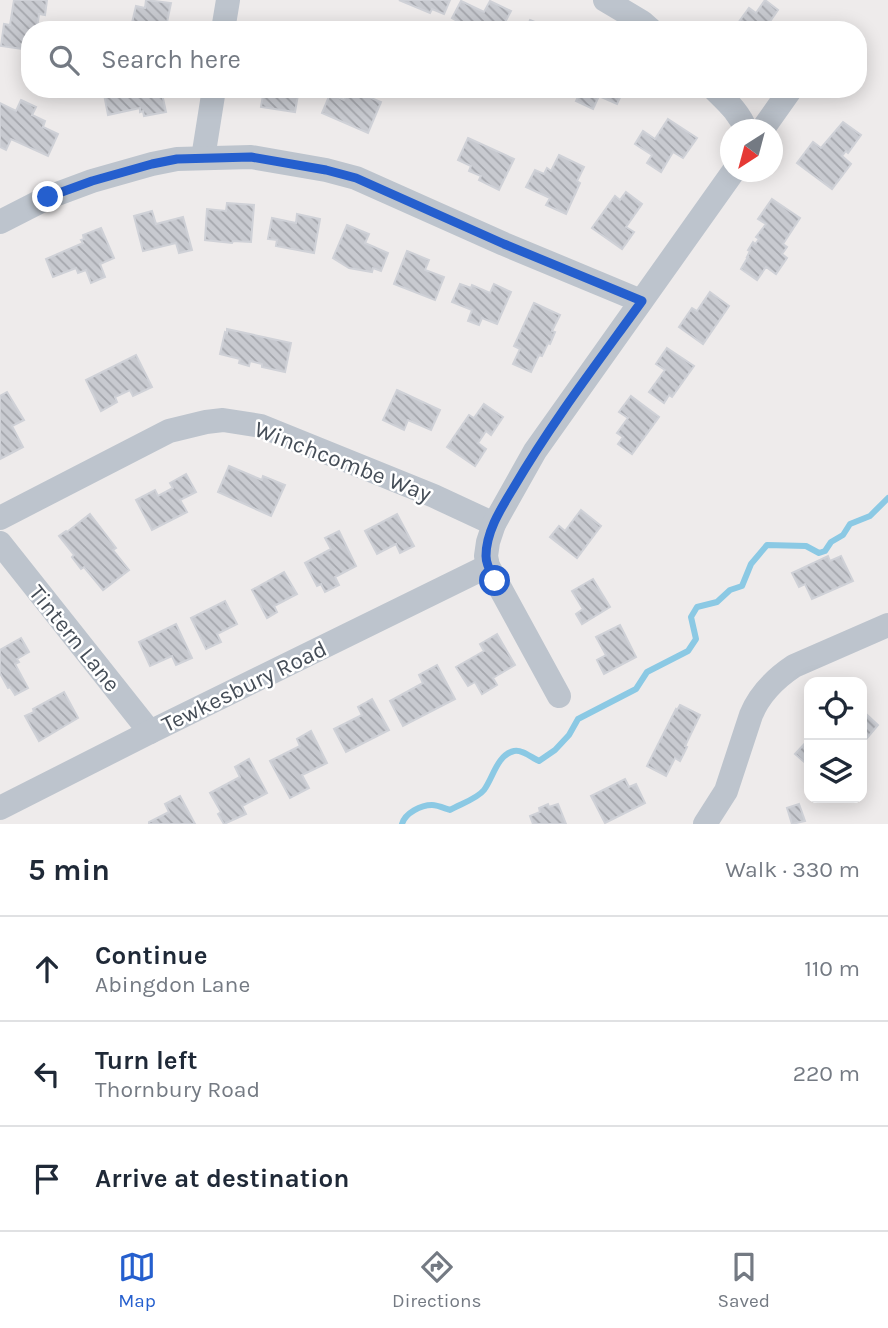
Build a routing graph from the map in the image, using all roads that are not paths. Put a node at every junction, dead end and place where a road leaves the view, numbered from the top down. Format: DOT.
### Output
graph roads {
  1 [pos="228,0"];
  2 [pos="605,0"];
  3 [pos="224,21"];
  4 [pos="640,21"];
  5 [pos="213,98"];
  6 [pos="723,98"];
  7 [pos="785,98"];
  8 [pos="742,119"];
  9 [pos="770,119"];
  10 [pos="203,158"];
  11 [pos="726,182"];
  12 [pos="0,222"];
  13 [pos="642,301"];
  14 [pos="0,518"];
  15 [pos="494,524"];
  16 [pos="0,544"];
  17 [pos="488,566"];
  18 [pos="888,625"];
  19 [pos="559,696"];
  20 [pos="150,732"];
  21 [pos="0,808"];
  22 [pos="705,824"];
  1 -- 3 [label="street"];
  2 -- 4 [label="street"];
  5 -- 10 [label="street"];
  6 -- 8 [label="street"];
  7 -- 9 [label="street"];
  10 -- 12 [label="street"];
  10 -- 13 [label="street"];
  11 -- 13 [label="street"];
  13 -- 15 [label="street"];
  14 -- 15 [label="street, Winchcombe Way"];
  15 -- 17 [label="street"];
  16 -- 20 [label="street, Tintern Lane"];
  17 -- 19 [label="street"];
  17 -- 20 [label="street, Tewkesbury Road"];
  18 -- 22 [label="street"];
  20 -- 21 [label="street, Tewkesbury Road"];
}
